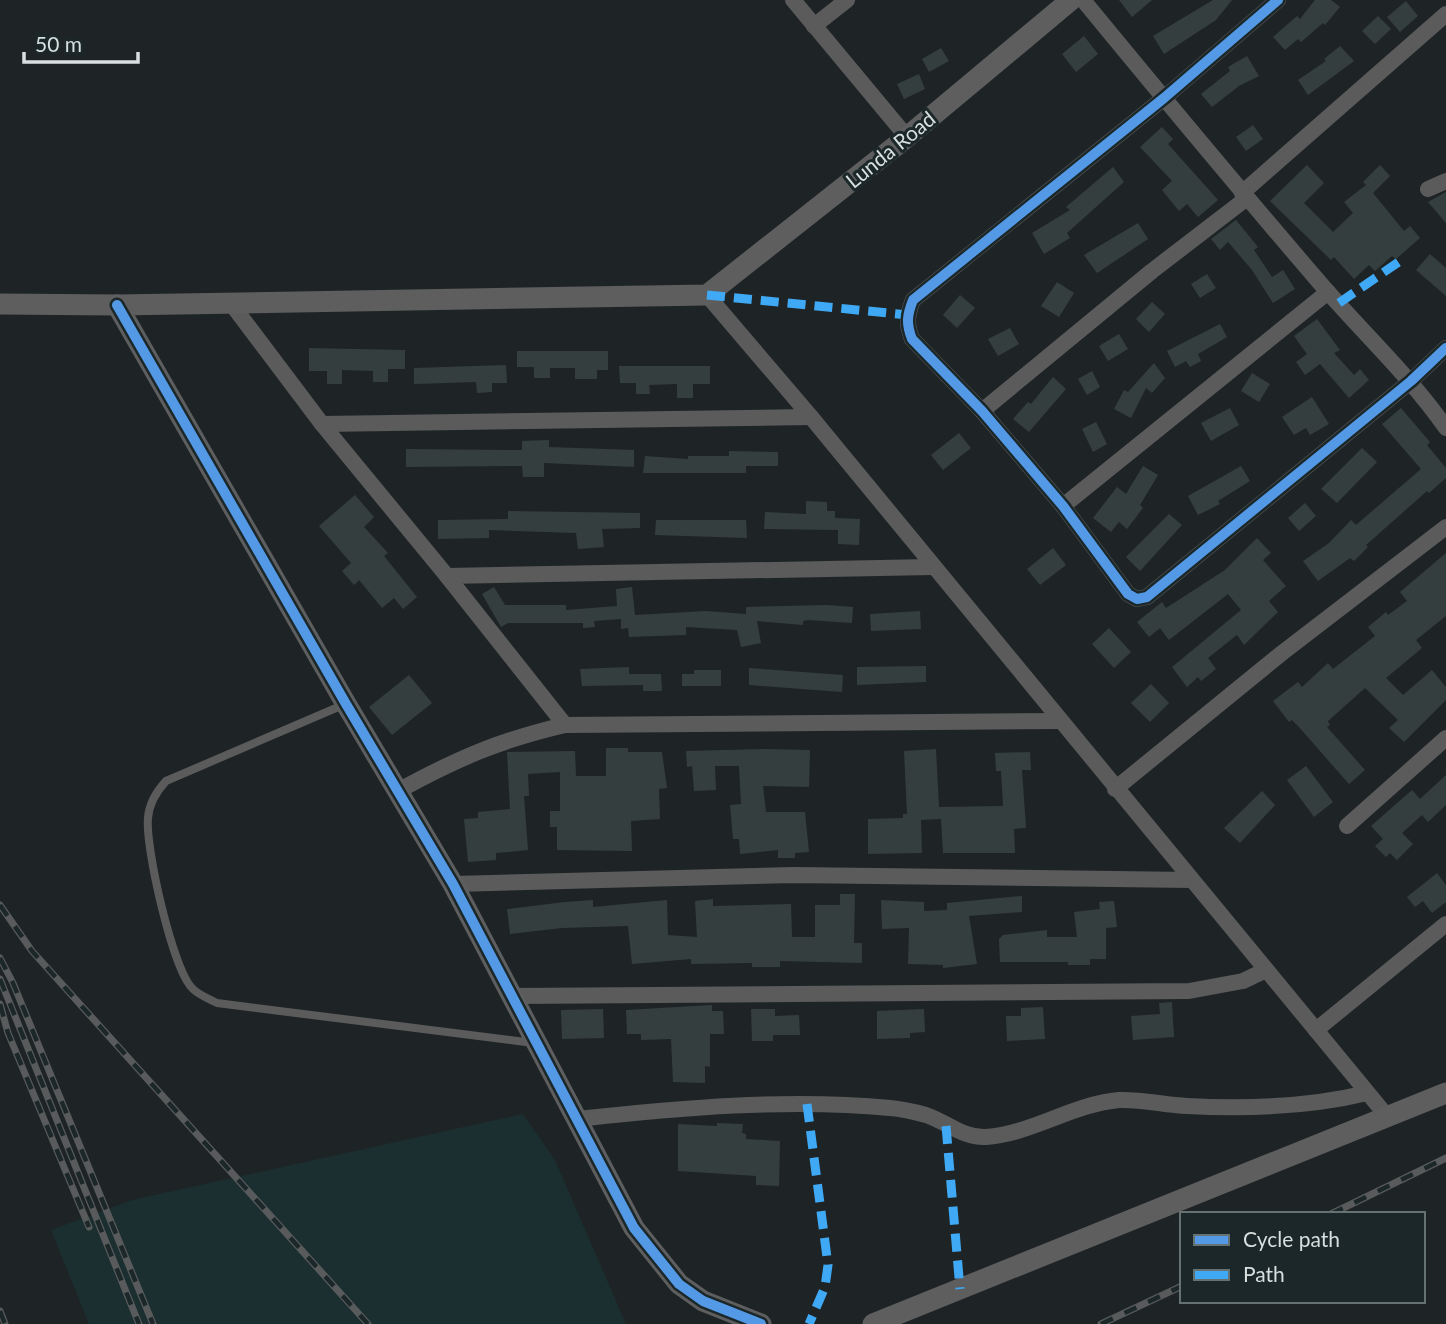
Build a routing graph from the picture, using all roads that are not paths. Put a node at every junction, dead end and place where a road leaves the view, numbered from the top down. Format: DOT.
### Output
graph roads {
  1 [pos="793,0"];
  2 [pos="846,0"];
  3 [pos="1070,0"];
  4 [pos="1083,0"];
  5 [pos="1278,0"];
  6 [pos="1446,14"];
  7 [pos="814,26"];
  8 [pos="1164,98"];
  9 [pos="907,137"];
  10 [pos="1446,181"];
  11 [pos="1428,190"];
  12 [pos="1244,195"];
  13 [pos="1328,292"];
  14 [pos="707,295"];
  15 [pos="230,302"];
  16 [pos="0,304"];
  17 [pos="117,305"];
  18 [pos="1446,348"];
  19 [pos="1411,381"];
  20 [pos="982,411"];
  21 [pos="811,417"];
  22 [pos="323,424"];
  23 [pos="1446,428"];
  24 [pos="1063,506"];
  25 [pos="1446,527"];
  26 [pos="932,567"];
  27 [pos="447,576"];
  28 [pos="346,704"];
  29 [pos="1058,721"];
  30 [pos="565,725"];
  31 [pos="1446,738"];
  32 [pos="1115,789"];
  33 [pos="398,791"];
  34 [pos="1347,826"];
  35 [pos="1192,880"];
  36 [pos="453,884"];
  37 [pos="1446,925"];
  38 [pos="1266,970"];
  39 [pos="512,996"];
  40 [pos="1316,1030"];
  41 [pos="536,1044"];
  42 [pos="1367,1093"];
  43 [pos="1446,1093"];
  44 [pos="1386,1115"];
  45 [pos="577,1119"];
  46 [pos="761,1324"];
  47 [pos="873,1324"];
  1 -- 7 [label="street"];
  2 -- 7 [label="street"];
  3 -- 9 [label="street, Lunda Road"];
  4 -- 8 [label="street"];
  5 -- 8 [label="street"];
  6 -- 12 [label="street"];
  7 -- 9 [label="street"];
  8 -- 12 [label="street"];
  8 -- 20 [label="street"];
  9 -- 14 [label="street, Lunda Road"];
  10 -- 11 [label="street"];
  12 -- 13 [label="street"];
  12 -- 20 [label="street"];
  13 -- 19 [label="street"];
  13 -- 24 [label="street"];
  14 -- 15 [label="street"];
  14 -- 21 [label="street"];
  15 -- 17 [label="street"];
  15 -- 22 [label="street"];
  16 -- 17 [label="street"];
  17 -- 28 [label="street"];
  18 -- 19 [label="street"];
  19 -- 23 [label="street"];
  19 -- 24 [label="street"];
  20 -- 24 [label="street"];
  21 -- 22 [label="street"];
  21 -- 26 [label="street"];
  22 -- 27 [label="street"];
  25 -- 32 [label="street"];
  26 -- 27 [label="street"];
  26 -- 29 [label="street"];
  27 -- 30 [label="street"];
  28 -- 33 [label="street"];
  28 -- 41 [label="lane"];
  29 -- 30 [label="street"];
  29 -- 32 [label="street"];
  30 -- 33 [label="street"];
  31 -- 34 [label="street"];
  32 -- 35 [label="street"];
  33 -- 36 [label="street"];
  35 -- 36 [label="street"];
  35 -- 38 [label="street"];
  36 -- 39 [label="street"];
  37 -- 40 [label="street"];
  38 -- 39 [label="street"];
  38 -- 40 [label="street"];
  39 -- 41 [label="street"];
  40 -- 42 [label="street"];
  41 -- 45 [label="street"];
  42 -- 44 [label="street"];
  42 -- 45 [label="street"];
  43 -- 44 [label="street"];
  44 -- 47 [label="street"];
  45 -- 46 [label="street"];
}
